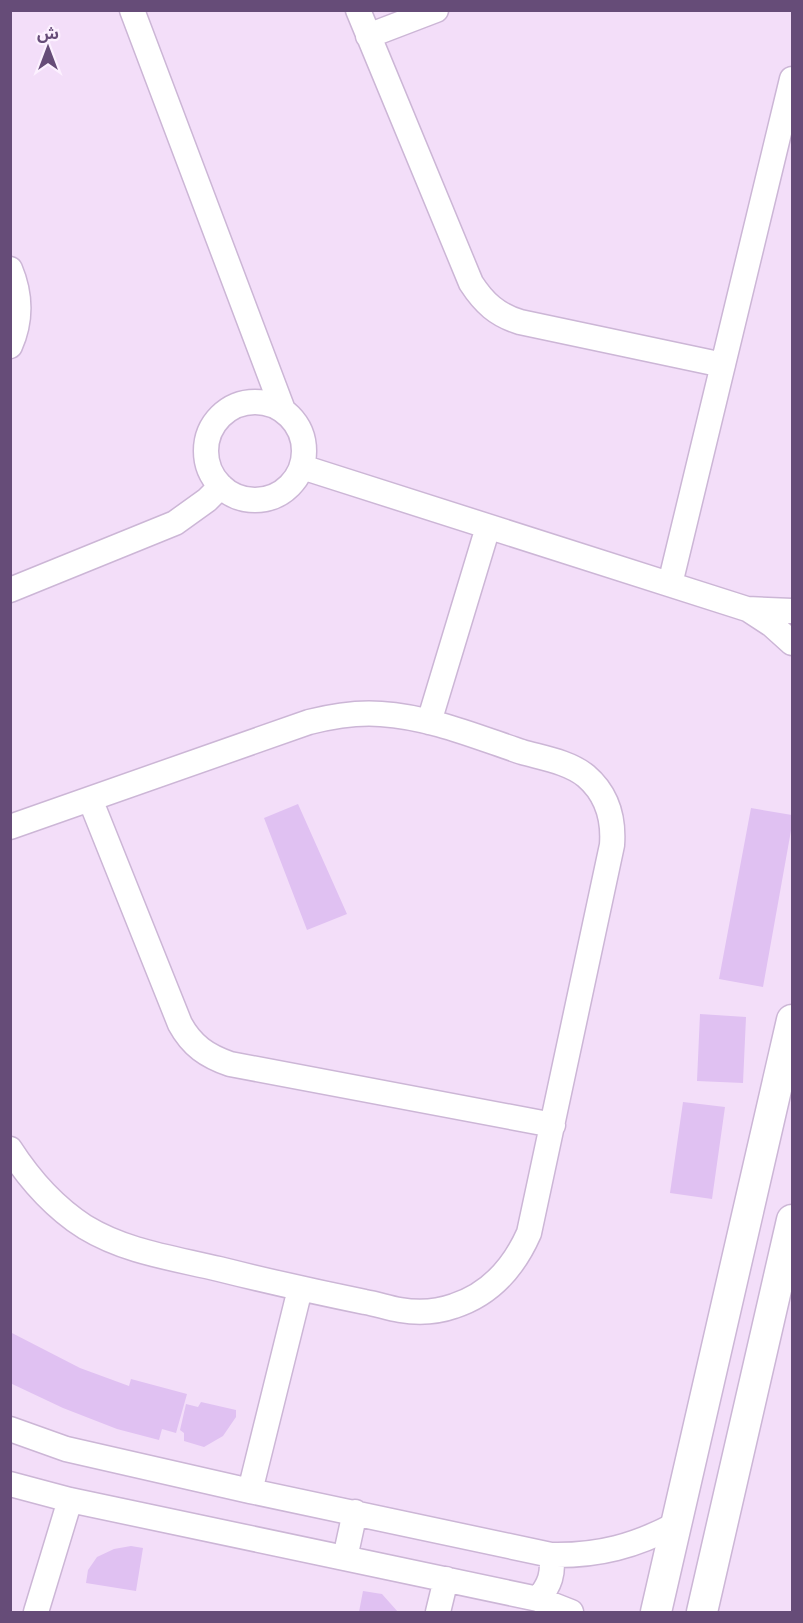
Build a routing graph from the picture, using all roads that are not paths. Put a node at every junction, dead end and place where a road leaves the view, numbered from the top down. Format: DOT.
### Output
graph roads {
  1 [pos="132,10"];
  2 [pos="358,10"];
  3 [pos="436,10"];
  4 [pos="368,36"];
  5 [pos="792,79"];
  6 [pos="10,269"];
  7 [pos="10,346"];
  8 [pos="723,365"];
  9 [pos="283,410"];
  10 [pos="302,467"];
  11 [pos="221,486"];
  12 [pos="488,526"];
  13 [pos="670,584"];
  14 [pos="10,590"];
  15 [pos="747,609"];
  16 [pos="792,611"];
  17 [pos="792,643"];
  18 [pos="429,722"];
  19 [pos="90,799"];
  20 [pos="10,827"];
  21 [pos="792,1020"];
  22 [pos="553,1125"];
  23 [pos="10,1149"];
  24 [pos="792,1220"];
  25 [pos="300,1289"];
  26 [pos="10,1429"];
  27 [pos="10,1484"];
  28 [pos="250,1491"];
  29 [pos="70,1500"];
  30 [pos="355,1512"];
  31 [pos="677,1524"];
  32 [pos="551,1555"];
  33 [pos="345,1558"];
  34 [pos="446,1579"];
  35 [pos="538,1599"];
  36 [pos="36,1612"];
  37 [pos="438,1612"];
  38 [pos="571,1612"];
  39 [pos="656,1612"];
  40 [pos="702,1612"];
  1 -- 9 [label="street"];
  2 -- 4 [label="street"];
  3 -- 4 [label="street"];
  4 -- 8 [label="street"];
  5 -- 8 [label="street"];
  6 -- 7 [label="street"];
  8 -- 13 [label="street"];
  9 -- 10 [label="street"];
  9 -- 11 [label="street"];
  10 -- 11 [label="street"];
  10 -- 12 [label="street"];
  11 -- 14 [label="street"];
  12 -- 13 [label="street"];
  12 -- 18 [label="street"];
  13 -- 15 [label="street"];
  15 -- 16 [label="street"];
  15 -- 17 [label="street"];
  18 -- 19 [label="street"];
  18 -- 22 [label="street"];
  19 -- 20 [label="street"];
  19 -- 22 [label="street"];
  21 -- 31 [label="street"];
  22 -- 25 [label="street"];
  23 -- 25 [label="street"];
  24 -- 40 [label="street"];
  25 -- 28 [label="street"];
  26 -- 28 [label="street"];
  27 -- 29 [label="street"];
  28 -- 30 [label="street"];
  29 -- 33 [label="street"];
  29 -- 36 [label="street"];
  30 -- 32 [label="street"];
  30 -- 33 [label="street"];
  31 -- 32 [label="street"];
  31 -- 39 [label="street"];
  32 -- 35 [label="street"];
  33 -- 34 [label="street"];
  34 -- 35 [label="street"];
  34 -- 37 [label="street"];
  35 -- 38 [label="street"];
}
